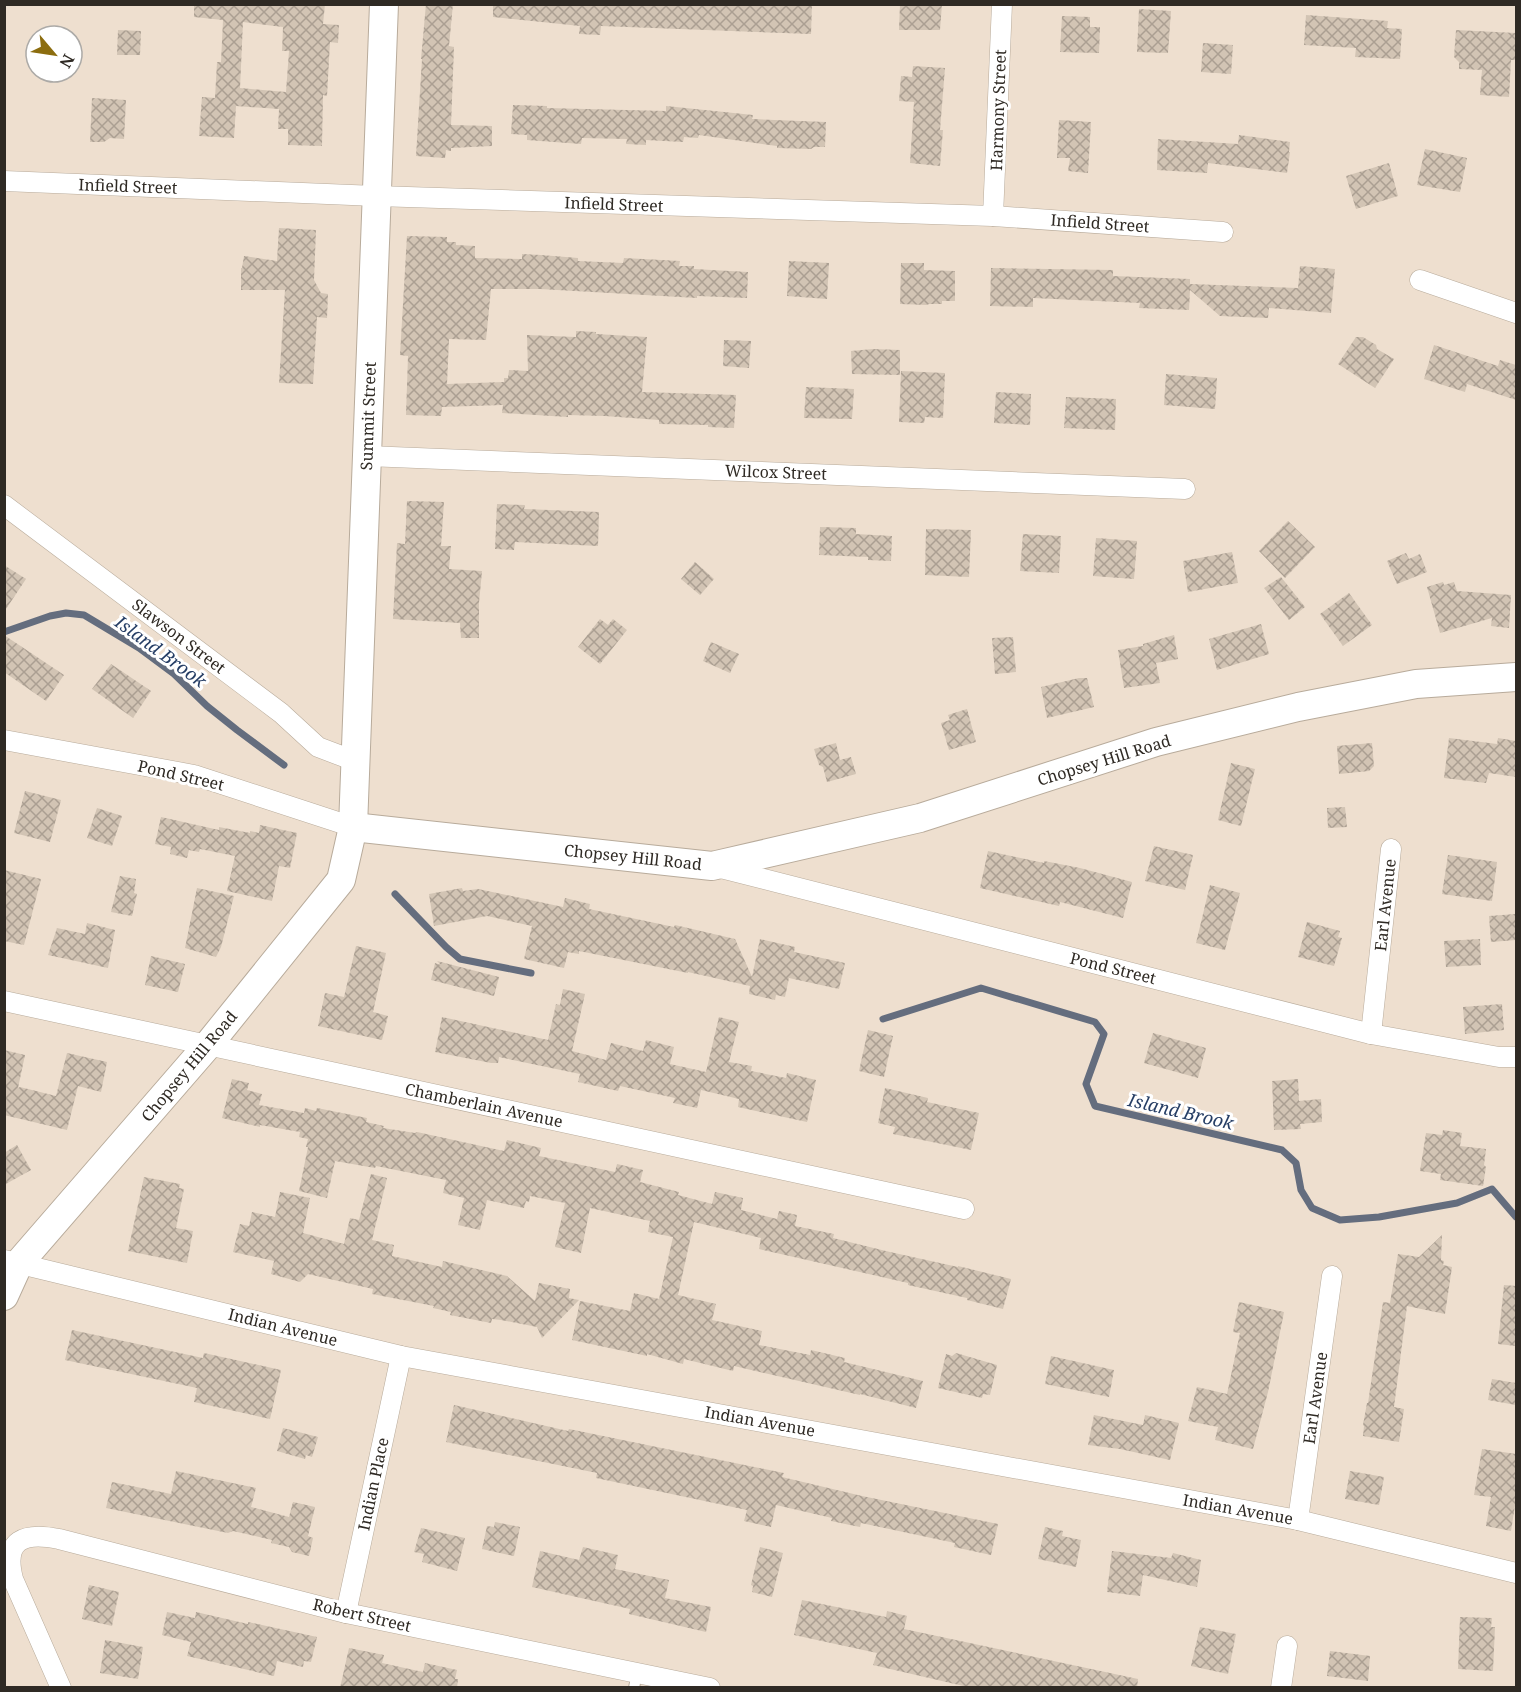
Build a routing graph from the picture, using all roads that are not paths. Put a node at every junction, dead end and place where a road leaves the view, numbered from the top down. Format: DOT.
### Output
graph roads {
  1 [pos="384,4"];
  2 [pos="1002,4"];
  3 [pos="4,181"];
  4 [pos="376,196"];
  5 [pos="993,216"];
  6 [pos="1223,232"];
  7 [pos="1420,280"];
  8 [pos="1516,313"];
  9 [pos="367,456"];
  10 [pos="1185,489"];
  11 [pos="4,505"];
  12 [pos="1516,677"];
  13 [pos="4,740"];
  14 [pos="355,761"];
  15 [pos="353,827"];
  16 [pos="1391,849"];
  17 [pos="712,866"];
  18 [pos="4,1001"];
  19 [pos="1371,1034"];
  20 [pos="208,1045"];
  21 [pos="1516,1057"];
  22 [pos="964,1209"];
  23 [pos="9,1264"];
  24 [pos="1332,1276"];
  25 [pos="4,1296"];
  26 [pos="401,1356"];
  27 [pos="1299,1520"];
  28 [pos="1516,1573"];
  29 [pos="346,1612"];
  30 [pos="1287,1646"];
  31 [pos="635,1680"];
  32 [pos="61,1688"];
  33 [pos="710,1688"];
  34 [pos="1281,1688"];
  1 -- 4 [label="main road, Summit Street"];
  2 -- 5 [label="street, Harmony Street"];
  3 -- 4 [label="street, Infield Street"];
  4 -- 5 [label="street, Infield Street"];
  4 -- 9 [label="main road, Summit Street"];
  5 -- 6 [label="street, Infield Street"];
  7 -- 8 [label="street"];
  9 -- 10 [label="street, Wilcox Street"];
  9 -- 14 [label="main road, Summit Street"];
  11 -- 14 [label="street, Slawson Street"];
  12 -- 17 [label="main road, Chopsey Hill Road"];
  13 -- 15 [label="street, Pond Street"];
  14 -- 15 [label="main road, Summit Street"];
  15 -- 17 [label="main road, Chopsey Hill Road"];
  15 -- 20 [label="main road, Chopsey Hill Road"];
  16 -- 19 [label="street, Earl Avenue"];
  17 -- 19 [label="street, Pond Street"];
  18 -- 20 [label="street, Chamberlain Avenue"];
  19 -- 21 [label="street, Pond Street"];
  20 -- 22 [label="street, Chamberlain Avenue"];
  20 -- 23 [label="main road, Chopsey Hill Road"];
  23 -- 25 [label="main road, Chopsey Hill Road"];
  23 -- 26 [label="street, Indian Avenue"];
  24 -- 27 [label="street, Earl Avenue"];
  26 -- 27 [label="street, Indian Avenue"];
  26 -- 29 [label="street, Indian Place"];
  27 -- 28 [label="street, Indian Avenue"];
  29 -- 31 [label="street, Robert Street"];
  29 -- 32 [label="street, Robert Street"];
  30 -- 34 [label="street"];
  31 -- 33 [label="street, Robert Street"];
}
